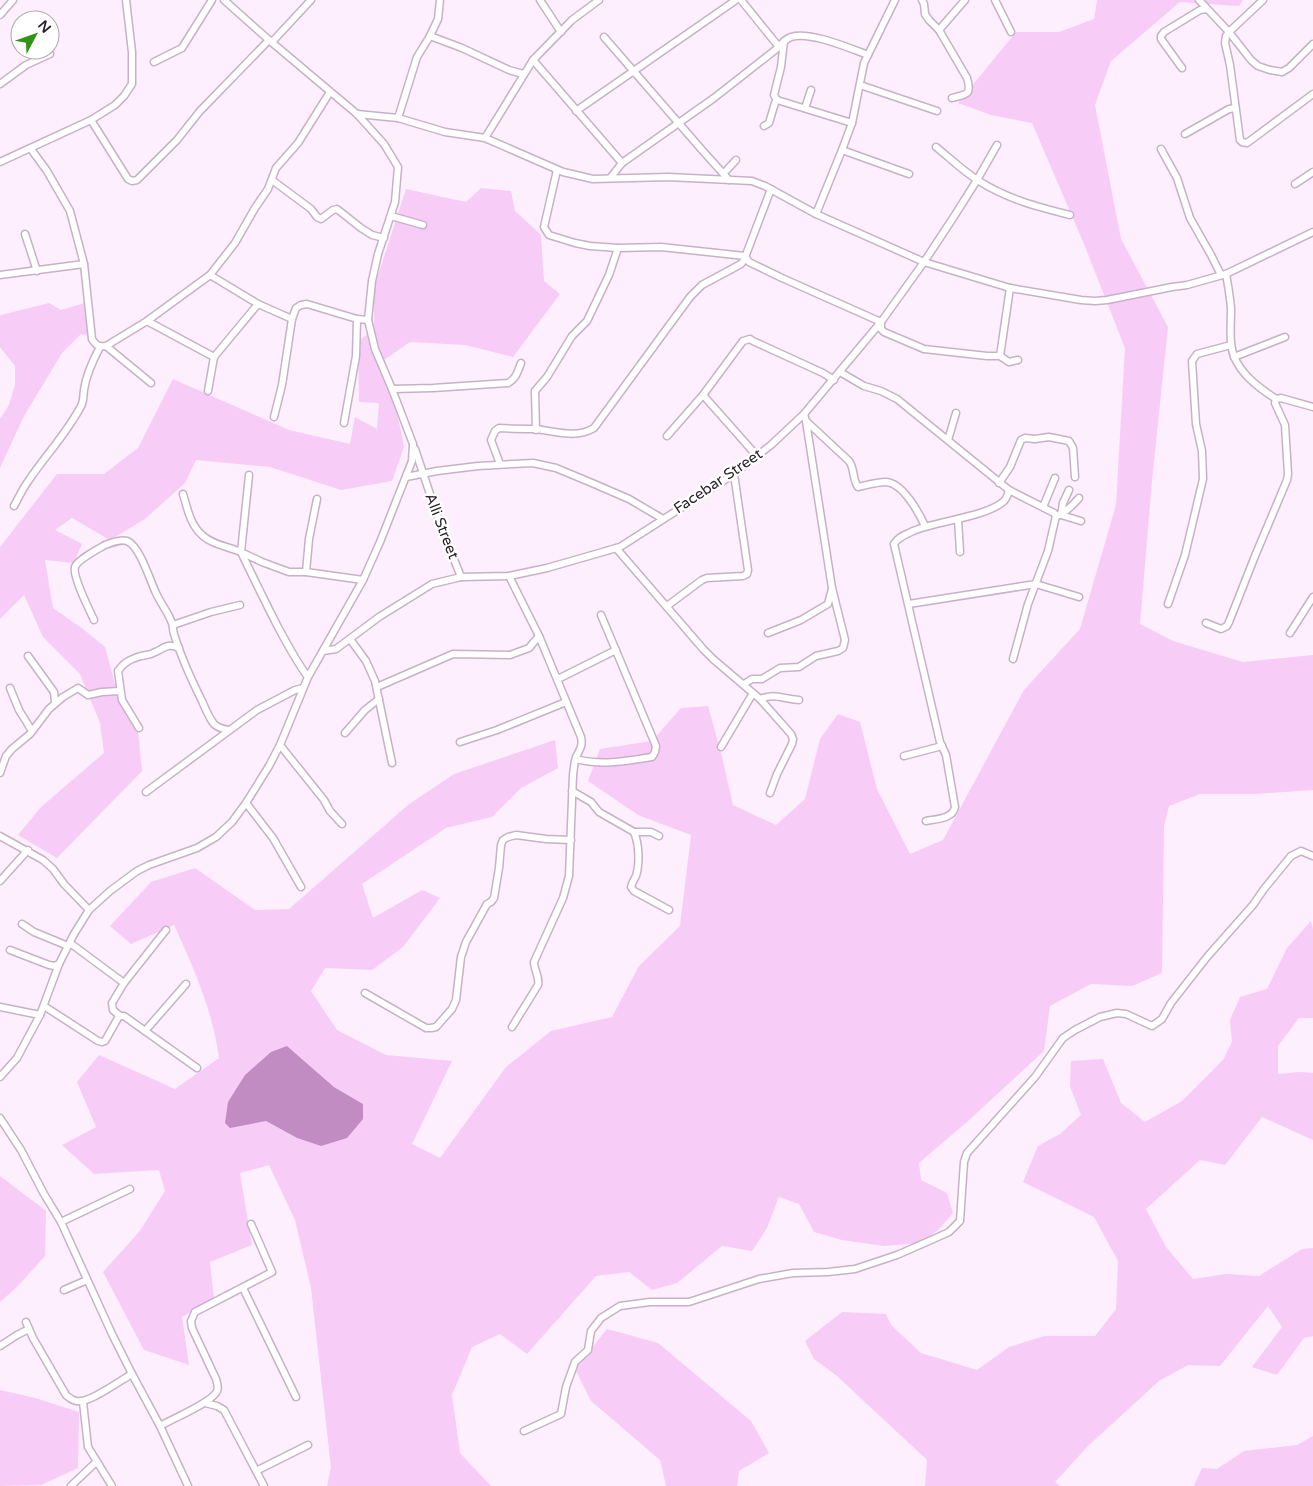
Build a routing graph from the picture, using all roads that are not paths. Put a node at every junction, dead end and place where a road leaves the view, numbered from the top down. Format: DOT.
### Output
graph roads {
  1 [pos="13,0"];
  2 [pos="126,0"];
  3 [pos="212,0"];
  4 [pos="312,0"];
  5 [pos="440,0"];
  6 [pos="540,0"];
  7 [pos="599,0"];
  8 [pos="736,0"];
  9 [pos="741,0"];
  10 [pos="896,0"];
  11 [pos="922,0"];
  12 [pos="965,0"];
  13 [pos="995,0"];
  14 [pos="1199,0"];
  15 [pos="1263,0"];
  16 [pos="227,1"];
  17 [pos="1207,9"];
  18 [pos="0,15"];
  19 [pos="939,30"];
  20 [pos="561,32"];
  21 [pos="1011,32"];
  22 [pos="1229,32"];
  23 [pos="430,36"];
  24 [pos="604,37"];
  25 [pos="270,41"];
  26 [pos="784,41"];
  27 [pos="1313,44"];
  28 [pos="779,47"];
  29 [pos="868,55"];
  30 [pos="38,60"];
  31 [pos="533,60"];
  32 [pos="154,62"];
  33 [pos="1182,68"];
  34 [pos="634,72"];
  35 [pos="524,74"];
  36 [pos="0,84"];
  37 [pos="860,85"];
  38 [pos="811,90"];
  39 [pos="330,92"];
  40 [pos="1313,94"];
  41 [pos="952,98"];
  42 [pos="777,100"];
  43 [pos="805,108"];
  44 [pos="1235,108"];
  45 [pos="576,111"];
  46 [pos="937,111"];
  47 [pos="357,114"];
  48 [pos="398,118"];
  49 [pos="91,120"];
  50 [pos="678,123"];
  51 [pos="852,123"];
  52 [pos="764,126"];
  53 [pos="1185,134"];
  54 [pos="485,138"];
  55 [pos="936,146"];
  56 [pos="997,146"];
  57 [pos="31,149"];
  58 [pos="1161,149"];
  59 [pos="842,150"];
  60 [pos="736,160"];
  61 [pos="0,162"];
  62 [pos="622,163"];
  63 [pos="557,170"];
  64 [pos="1313,172"];
  65 [pos="724,174"];
  66 [pos="909,174"];
  67 [pos="611,178"];
  68 [pos="272,180"];
  69 [pos="729,180"];
  70 [pos="977,180"];
  71 [pos="1295,184"];
  72 [pos="771,189"];
  73 [pos="816,214"];
  74 [pos="1070,215"];
  75 [pos="391,216"];
  76 [pos="423,225"];
  77 [pos="1313,232"];
  78 [pos="26,234"];
  79 [pos="384,238"];
  80 [pos="618,248"];
  81 [pos="745,256"];
  82 [pos="924,262"];
  83 [pos="84,264"];
  84 [pos="37,271"];
  85 [pos="1224,274"];
  86 [pos="210,275"];
  87 [pos="0,276"];
  88 [pos="1010,288"];
  89 [pos="258,304"];
  90 [pos="357,318"];
  91 [pos="292,319"];
  92 [pos="147,320"];
  93 [pos="368,320"];
  94 [pos="881,322"];
  95 [pos="1284,337"];
  96 [pos="1231,345"];
  97 [pos="103,346"];
  98 [pos="1000,356"];
  99 [pos="1234,357"];
  100 [pos="214,358"];
  101 [pos="1018,360"];
  102 [pos="521,363"];
  103 [pos="840,372"];
  104 [pos="834,380"];
  105 [pos="152,383"];
  106 [pos="392,388"];
  107 [pos="208,391"];
  108 [pos="703,395"];
  109 [pos="1276,399"];
  110 [pos="1313,407"];
  111 [pos="956,413"];
  112 [pos="274,417"];
  113 [pos="805,418"];
  114 [pos="344,423"];
  115 [pos="536,430"];
  116 [pos="667,436"];
  117 [pos="948,440"];
  118 [pos="413,444"];
  119 [pos="757,456"];
  120 [pos="500,464"];
  121 [pos="734,474"];
  122 [pos="249,475"];
  123 [pos="423,475"];
  124 [pos="1075,477"];
  125 [pos="406,478"];
  126 [pos="1055,478"];
  127 [pos="999,483"];
  128 [pos="1009,490"];
  129 [pos="1069,490"];
  130 [pos="183,494"];
  131 [pos="1079,498"];
  132 [pos="317,499"];
  133 [pos="14,506"];
  134 [pos="1043,507"];
  135 [pos="1058,515"];
  136 [pos="663,518"];
  137 [pos="958,518"];
  138 [pos="1081,521"];
  139 [pos="926,526"];
  140 [pos="616,548"];
  141 [pos="241,552"];
  142 [pos="960,552"];
  143 [pos="306,572"];
  144 [pos="509,576"];
  145 [pos="461,577"];
  146 [pos="363,580"];
  147 [pos="1036,584"];
  148 [pos="832,588"];
  149 [pos="1079,596"];
  150 [pos="1313,597"];
  151 [pos="908,604"];
  152 [pos="1168,604"];
  153 [pos="240,606"];
  154 [pos="667,606"];
  155 [pos="601,615"];
  156 [pos="94,620"];
  157 [pos="1206,623"];
  158 [pos="173,625"];
  159 [pos="768,633"];
  160 [pos="1290,633"];
  161 [pos="539,636"];
  162 [pos="350,639"];
  163 [pos="180,648"];
  164 [pos="616,650"];
  165 [pos="323,652"];
  166 [pos="28,656"];
  167 [pos="1014,660"];
  168 [pos="308,677"];
  169 [pos="558,679"];
  170 [pos="744,684"];
  171 [pos="377,687"];
  172 [pos="10,688"];
  173 [pos="303,688"];
  174 [pos="120,691"];
  175 [pos="753,693"];
  176 [pos="379,699"];
  177 [pos="760,699"];
  178 [pos="799,700"];
  179 [pos="55,702"];
  180 [pos="566,702"];
  181 [pos="139,728"];
  182 [pos="228,730"];
  183 [pos="32,731"];
  184 [pos="345,733"];
  185 [pos="460,742"];
  186 [pos="280,745"];
  187 [pos="942,746"];
  188 [pos="721,747"];
  189 [pos="904,756"];
  190 [pos="576,759"];
  191 [pos="392,763"];
  192 [pos="0,773"];
  193 [pos="572,791"];
  194 [pos="146,792"];
  195 [pos="770,793"];
  196 [pos="246,803"];
  197 [pos="926,821"];
  198 [pos="342,824"];
  199 [pos="634,832"];
  200 [pos="0,836"];
  201 [pos="659,836"];
  202 [pos="571,840"];
  203 [pos="28,850"];
  204 [pos="1313,856"];
  205 [pos="0,881"];
  206 [pos="301,887"];
  207 [pos="89,910"];
  208 [pos="670,910"];
  209 [pos="22,924"];
  210 [pos="166,930"];
  211 [pos="69,945"];
  212 [pos="10,950"];
  213 [pos="59,964"];
  214 [pos="124,983"];
  215 [pos="186,984"];
  216 [pos="365,993"];
  217 [pos="44,1006"];
  218 [pos="0,1007"];
  219 [pos="40,1015"];
  220 [pos="120,1016"];
  221 [pos="512,1027"];
  222 [pos="145,1031"];
  223 [pos="196,1068"];
  224 [pos="0,1077"];
  225 [pos="0,1118"];
  226 [pos="130,1189"];
  227 [pos="61,1222"];
  228 [pos="251,1224"];
  229 [pos="87,1280"];
  230 [pos="244,1288"];
  231 [pos="64,1290"];
  232 [pos="26,1322"];
  233 [pos="29,1329"];
  234 [pos="0,1346"];
  235 [pos="132,1374"];
  236 [pos="296,1397"];
  237 [pos="83,1402"];
  238 [pos="205,1403"];
  239 [pos="160,1426"];
  240 [pos="524,1431"];
  241 [pos="308,1445"];
  242 [pos="100,1465"];
  243 [pos="256,1472"];
  244 [pos="71,1486"];
  245 [pos="112,1486"];
  246 [pos="188,1486"];
  247 [pos="264,1486"];
  1 -- 18 [label="street"];
  2 -- 49 [label="street"];
  3 -- 32 [label="street"];
  4 -- 25 [label="street"];
  5 -- 23 [label="street"];
  6 -- 20 [label="street"];
  7 -- 20 [label="street"];
  8 -- 34 [label="street"];
  9 -- 28 [label="street"];
  10 -- 29 [label="street"];
  11 -- 19 [label="street"];
  12 -- 19 [label="street"];
  13 -- 21 [label="street"];
  14 -- 17 [label="street"];
  15 -- 22 [label="street"];
  16 -- 25 [label="street, Alli Street"];
  17 -- 22 [label="street"];
  17 -- 33 [label="street"];
  19 -- 41 [label="street"];
  20 -- 31 [label="street"];
  22 -- 27 [label="street"];
  22 -- 44 [label="street"];
  23 -- 35 [label="street"];
  23 -- 48 [label="street"];
  24 -- 34 [label="street"];
  25 -- 39 [label="street, Alli Street"];
  25 -- 49 [label="street"];
  26 -- 28 [label="street"];
  26 -- 29 [label="street"];
  26 -- 42 [label="street"];
  28 -- 50 [label="street"];
  29 -- 37 [label="street"];
  30 -- 36 [label="street"];
  31 -- 35 [label="street"];
  31 -- 45 [label="street"];
  34 -- 45 [label="street"];
  34 -- 50 [label="street"];
  35 -- 54 [label="street"];
  37 -- 46 [label="street"];
  37 -- 51 [label="street"];
  38 -- 43 [label="street"];
  39 -- 47 [label="street, Alli Street"];
  39 -- 68 [label="street"];
  40 -- 44 [label="street"];
  42 -- 43 [label="street"];
  42 -- 52 [label="street"];
  43 -- 51 [label="street"];
  44 -- 53 [label="street"];
  45 -- 62 [label="street"];
  47 -- 48 [label="street"];
  47 -- 75 [label="street, Alli Street"];
  48 -- 54 [label="street"];
  49 -- 57 [label="street"];
  50 -- 62 [label="street"];
  50 -- 65 [label="street"];
  51 -- 59 [label="street"];
  54 -- 63 [label="street"];
  55 -- 70 [label="street"];
  56 -- 70 [label="street, Facebar Street"];
  57 -- 61 [label="street"];
  57 -- 83 [label="street"];
  58 -- 85 [label="street"];
  59 -- 66 [label="street"];
  59 -- 73 [label="street"];
  60 -- 65 [label="street"];
  62 -- 67 [label="street"];
  63 -- 67 [label="street"];
  63 -- 80 [label="street"];
  64 -- 71 [label="street"];
  65 -- 69 [label="street"];
  67 -- 69 [label="street"];
  68 -- 79 [label="street"];
  68 -- 86 [label="street"];
  69 -- 72 [label="street"];
  70 -- 74 [label="street"];
  70 -- 82 [label="street, Facebar Street"];
  72 -- 73 [label="street"];
  72 -- 81 [label="street"];
  73 -- 82 [label="street"];
  75 -- 76 [label="street"];
  75 -- 79 [label="street, Alli Street"];
  77 -- 85 [label="street"];
  78 -- 84 [label="street"];
  79 -- 93 [label="street, Alli Street"];
  80 -- 81 [label="street"];
  80 -- 115 [label="street"];
  81 -- 94 [label="street"];
  81 -- 115 [label="street"];
  82 -- 88 [label="street"];
  82 -- 94 [label="street, Facebar Street"];
  83 -- 84 [label="street"];
  83 -- 97 [label="street"];
  84 -- 87 [label="street"];
  85 -- 88 [label="street"];
  85 -- 96 [label="street"];
  86 -- 89 [label="street"];
  86 -- 92 [label="street"];
  88 -- 98 [label="street"];
  89 -- 91 [label="street"];
  89 -- 100 [label="street"];
  90 -- 91 [label="street"];
  90 -- 93 [label="street"];
  90 -- 114 [label="street"];
  91 -- 112 [label="street"];
  92 -- 97 [label="street"];
  92 -- 100 [label="street"];
  93 -- 106 [label="street, Alli Street"];
  94 -- 98 [label="street"];
  94 -- 103 [label="street, Facebar Street"];
  95 -- 99 [label="street"];
  96 -- 99 [label="street"];
  96 -- 152 [label="street"];
  97 -- 105 [label="street"];
  97 -- 133 [label="street"];
  98 -- 101 [label="street"];
  99 -- 109 [label="street"];
  100 -- 107 [label="street"];
  102 -- 106 [label="street"];
  103 -- 104 [label="street, Facebar Street"];
  103 -- 117 [label="street"];
  104 -- 108 [label="street"];
  104 -- 113 [label="street, Facebar Street"];
  106 -- 118 [label="street, Alli Street"];
  108 -- 116 [label="street"];
  108 -- 119 [label="street"];
  109 -- 110 [label="street"];
  109 -- 157 [label="street"];
  111 -- 117 [label="street"];
  113 -- 119 [label="street, Facebar Street"];
  113 -- 139 [label="street"];
  113 -- 148 [label="street"];
  115 -- 120 [label="street"];
  117 -- 127 [label="street"];
  118 -- 123 [label="street, Alli Street"];
  118 -- 125 [label="street"];
  119 -- 121 [label="street, Facebar Street"];
  120 -- 123 [label="street"];
  120 -- 136 [label="street"];
  121 -- 136 [label="street, Facebar Street"];
  121 -- 154 [label="street"];
  122 -- 141 [label="street"];
  123 -- 125 [label="street"];
  123 -- 145 [label="street, Alli Street"];
  124 -- 127 [label="street"];
  125 -- 146 [label="street"];
  126 -- 134 [label="street"];
  127 -- 128 [label="street"];
  128 -- 134 [label="street"];
  128 -- 137 [label="street"];
  129 -- 135 [label="street"];
  130 -- 141 [label="street"];
  131 -- 135 [label="street"];
  132 -- 143 [label="street"];
  134 -- 135 [label="street"];
  135 -- 138 [label="street"];
  135 -- 147 [label="street"];
  136 -- 140 [label="street, Facebar Street"];
  137 -- 139 [label="street"];
  137 -- 142 [label="street"];
  139 -- 151 [label="street"];
  140 -- 144 [label="street, Facebar Street"];
  140 -- 154 [label="street"];
  141 -- 143 [label="street"];
  141 -- 168 [label="street"];
  143 -- 146 [label="street"];
  144 -- 145 [label="street, Facebar Street"];
  144 -- 161 [label="street"];
  145 -- 162 [label="street, Facebar Street"];
  146 -- 165 [label="street"];
  147 -- 149 [label="street"];
  147 -- 151 [label="street"];
  147 -- 167 [label="street"];
  148 -- 159 [label="street"];
  148 -- 170 [label="street"];
  150 -- 160 [label="street"];
  151 -- 187 [label="street"];
  153 -- 158 [label="street"];
  154 -- 170 [label="street"];
  155 -- 164 [label="street"];
  156 -- 158 [label="street"];
  158 -- 163 [label="street"];
  161 -- 169 [label="street"];
  161 -- 171 [label="street"];
  162 -- 165 [label="street, Facebar Street"];
  162 -- 171 [label="street"];
  163 -- 174 [label="street"];
  163 -- 182 [label="street"];
  164 -- 169 [label="street"];
  164 -- 190 [label="street"];
  165 -- 168 [label="street"];
  166 -- 179 [label="street"];
  168 -- 173 [label="street"];
  169 -- 180 [label="street"];
  170 -- 175 [label="street"];
  171 -- 176 [label="street"];
  172 -- 183 [label="street"];
  173 -- 182 [label="street"];
  173 -- 186 [label="street"];
  174 -- 179 [label="street"];
  174 -- 181 [label="street"];
  175 -- 177 [label="street"];
  175 -- 188 [label="street"];
  176 -- 184 [label="street"];
  176 -- 191 [label="street"];
  177 -- 178 [label="street"];
  177 -- 195 [label="street"];
  179 -- 183 [label="street"];
  180 -- 185 [label="street"];
  180 -- 190 [label="street"];
  182 -- 194 [label="street"];
  183 -- 192 [label="street"];
  186 -- 196 [label="street"];
  186 -- 198 [label="street"];
  187 -- 189 [label="street"];
  187 -- 197 [label="street"];
  190 -- 193 [label="street"];
  193 -- 199 [label="street"];
  193 -- 202 [label="street"];
  196 -- 206 [label="street"];
  196 -- 207 [label="street"];
  199 -- 201 [label="street"];
  199 -- 208 [label="street"];
  200 -- 203 [label="street"];
  202 -- 216 [label="street"];
  202 -- 221 [label="street"];
  203 -- 205 [label="street"];
  203 -- 207 [label="street"];
  204 -- 240 [label="street"];
  207 -- 211 [label="street"];
  209 -- 211 [label="street"];
  210 -- 214 [label="street"];
  211 -- 213 [label="street"];
  211 -- 214 [label="street"];
  212 -- 213 [label="street"];
  213 -- 217 [label="street"];
  214 -- 220 [label="street"];
  215 -- 222 [label="street"];
  217 -- 219 [label="street"];
  217 -- 220 [label="street"];
  218 -- 219 [label="street"];
  219 -- 224 [label="street"];
  220 -- 222 [label="street"];
  222 -- 223 [label="street"];
  225 -- 227 [label="street"];
  226 -- 227 [label="street"];
  227 -- 229 [label="street"];
  228 -- 230 [label="street"];
  229 -- 231 [label="street"];
  229 -- 235 [label="street"];
  230 -- 236 [label="street"];
  230 -- 238 [label="street"];
  232 -- 233 [label="street"];
  233 -- 234 [label="street"];
  233 -- 237 [label="street"];
  235 -- 237 [label="street"];
  235 -- 239 [label="street"];
  237 -- 242 [label="street"];
  238 -- 239 [label="street"];
  238 -- 243 [label="street"];
  239 -- 246 [label="street"];
  241 -- 243 [label="street"];
  242 -- 244 [label="street"];
  242 -- 245 [label="street"];
  243 -- 247 [label="street"];
}
